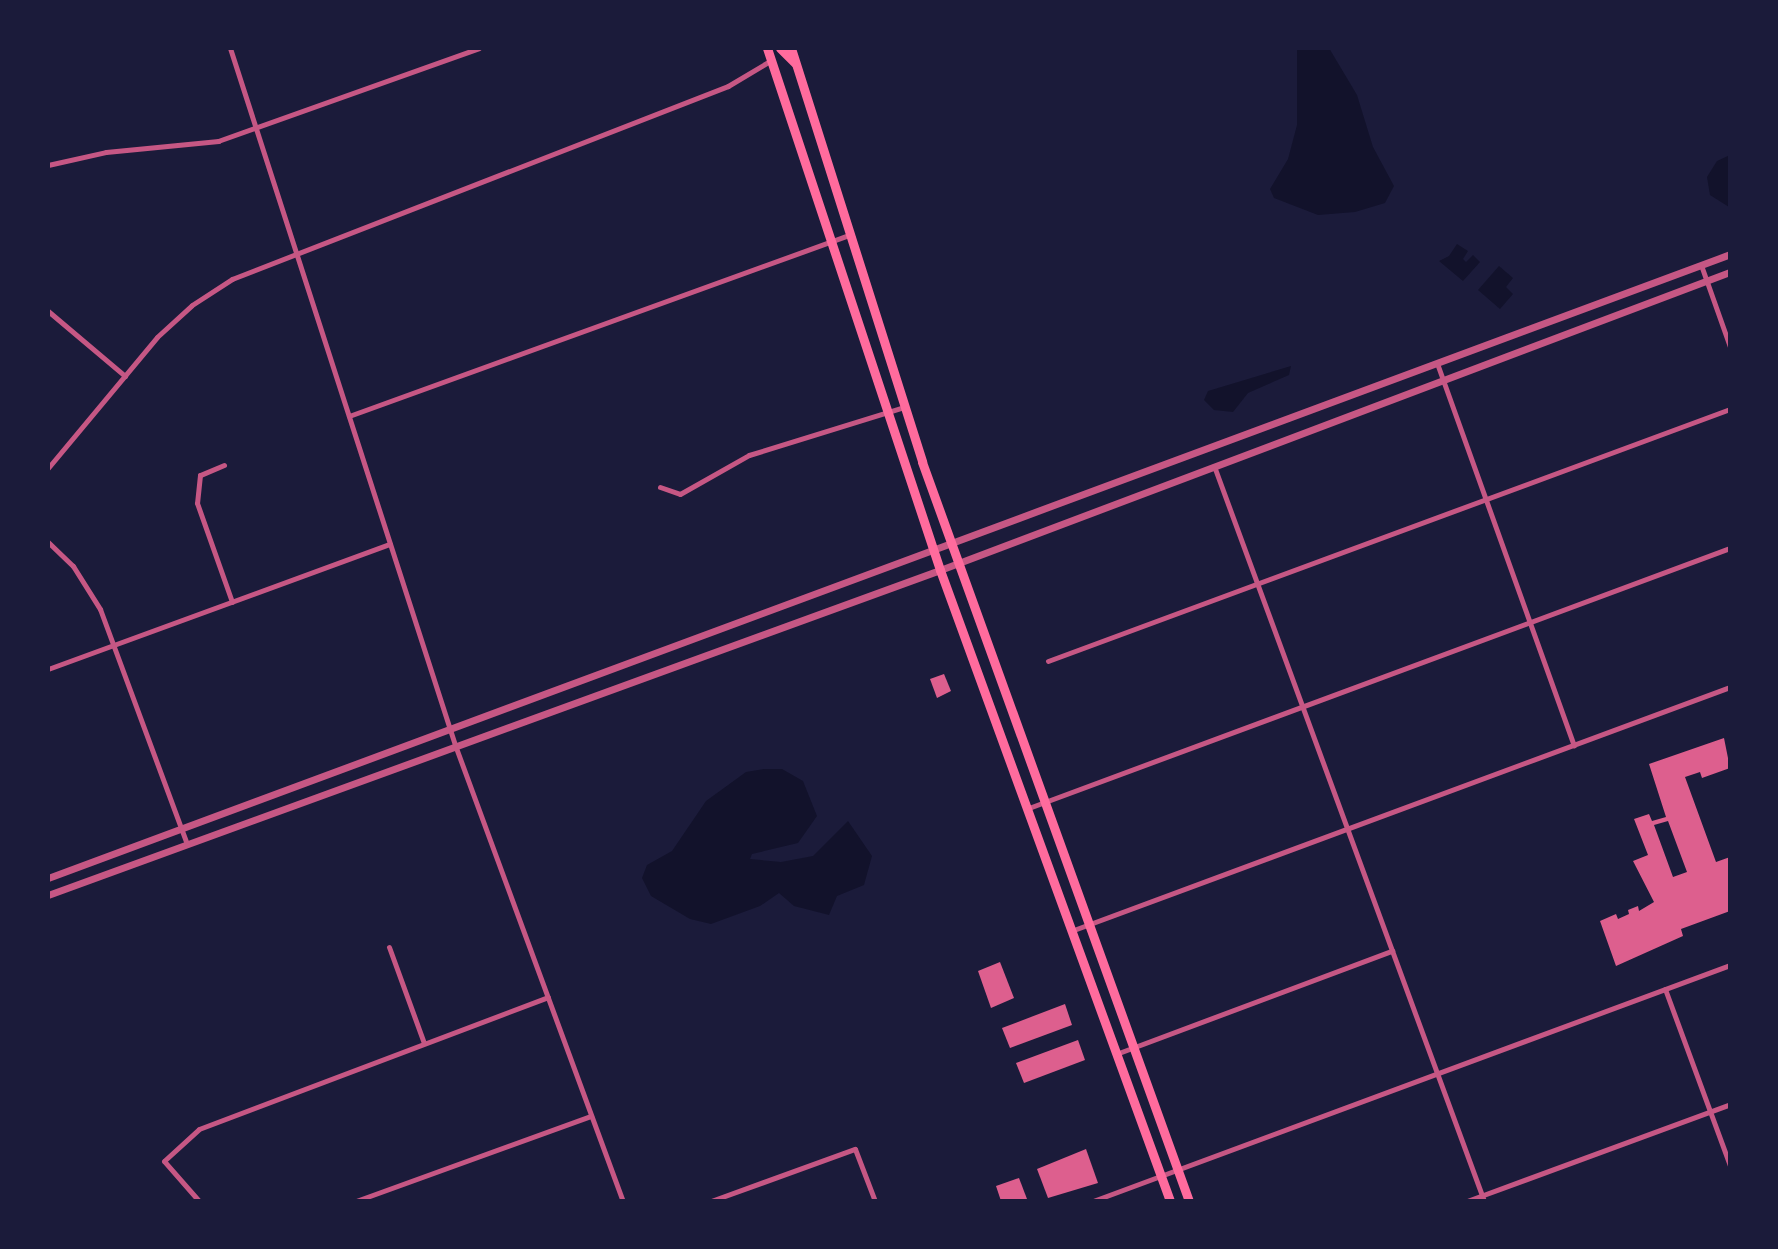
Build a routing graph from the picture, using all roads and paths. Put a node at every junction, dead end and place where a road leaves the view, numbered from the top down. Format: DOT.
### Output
graph roads {
  1 [pos="230,48"];
  2 [pos="479,48"];
  3 [pos="767,48"];
  4 [pos="780,48"];
  5 [pos="791,48"];
  6 [pos="771,61"];
  7 [pos="795,63"];
  8 [pos="256,130"];
  9 [pos="48,165"];
  10 [pos="850,234"];
  11 [pos="829,241"];
  12 [pos="296,254"];
  13 [pos="1730,254"];
  14 [pos="1700,265"];
  15 [pos="1730,272"];
  16 [pos="1706,280"];
  17 [pos="48,311"];
  18 [pos="1730,347"];
  19 [pos="1438,366"];
  20 [pos="125,376"];
  21 [pos="1443,381"];
  22 [pos="904,407"];
  23 [pos="1730,409"];
  24 [pos="885,414"];
  25 [pos="349,416"];
  26 [pos="224,465"];
  27 [pos="1214,466"];
  28 [pos="48,468"];
  29 [pos="660,487"];
  30 [pos="1484,500"];
  31 [pos="48,542"];
  32 [pos="390,544"];
  33 [pos="952,545"];
  34 [pos="1730,548"];
  35 [pos="934,552"];
  36 [pos="958,563"];
  37 [pos="940,570"];
  38 [pos="1257,584"];
  39 [pos="232,602"];
  40 [pos="797,603"];
  41 [pos="804,620"];
  42 [pos="1529,623"];
  43 [pos="114,645"];
  44 [pos="682,646"];
  45 [pos="1048,661"];
  46 [pos="688,662"];
  47 [pos="48,669"];
  48 [pos="1730,687"];
  49 [pos="557,692"];
  50 [pos="1302,706"];
  51 [pos="563,707"];
  52 [pos="450,731"];
  53 [pos="455,745"];
  54 [pos="1574,745"];
  55 [pos="309,783"];
  56 [pos="315,797"];
  57 [pos="1043,802"];
  58 [pos="1026,809"];
  59 [pos="1347,828"];
  60 [pos="181,829"];
  61 [pos="187,844"];
  62 [pos="71,870"];
  63 [pos="48,878"];
  64 [pos="77,884"];
  65 [pos="48,895"];
  66 [pos="1088,924"];
  67 [pos="1070,931"];
  68 [pos="389,947"];
  69 [pos="1392,951"];
  70 [pos="1730,965"];
  71 [pos="1665,989"];
  72 [pos="548,997"];
  73 [pos="424,1043"];
  74 [pos="1133,1047"];
  75 [pos="1116,1054"];
  76 [pos="1437,1073"];
  77 [pos="1730,1104"];
  78 [pos="1710,1111"];
  79 [pos="591,1116"];
  80 [pos="1730,1166"];
  81 [pos="1177,1169"];
  82 [pos="1161,1176"];
  83 [pos="1483,1198"];
  84 [pos="199,1201"];
  85 [pos="356,1201"];
  86 [pos="623,1201"];
  87 [pos="711,1201"];
  88 [pos="875,1201"];
  89 [pos="1093,1201"];
  90 [pos="1170,1201"];
  91 [pos="1189,1201"];
  92 [pos="1467,1201"];
  1 -- 8 [label="street"];
  2 -- 8 [label="street"];
  3 -- 6 [label="main road"];
  4 -- 7 [label="main road"];
  5 -- 7 [label="main road"];
  6 -- 11 [label="main road"];
  6 -- 12 [label="street"];
  7 -- 10 [label="main road"];
  8 -- 9 [label="street"];
  8 -- 12 [label="street"];
  10 -- 11 [label="street"];
  10 -- 22 [label="main road"];
  11 -- 24 [label="main road"];
  11 -- 25 [label="street"];
  12 -- 20 [label="street"];
  12 -- 25 [label="street"];
  13 -- 14 [label="street"];
  14 -- 16 [label="street"];
  14 -- 19 [label="street"];
  15 -- 16 [label="street"];
  16 -- 18 [label="street"];
  16 -- 21 [label="street"];
  17 -- 20 [label="street"];
  19 -- 21 [label="street"];
  19 -- 33 [label="street"];
  20 -- 28 [label="street"];
  21 -- 27 [label="street"];
  21 -- 30 [label="street"];
  22 -- 24 [label="street"];
  22 -- 33 [label="main road"];
  23 -- 30 [label="street"];
  24 -- 29 [label="street"];
  24 -- 35 [label="main road"];
  25 -- 32 [label="street"];
  26 -- 39 [label="street"];
  27 -- 36 [label="street"];
  27 -- 38 [label="street"];
  30 -- 38 [label="street"];
  30 -- 42 [label="street"];
  31 -- 43 [label="street"];
  32 -- 39 [label="street"];
  32 -- 52 [label="street"];
  33 -- 35 [label="street"];
  33 -- 36 [label="main road"];
  34 -- 42 [label="street"];
  35 -- 37 [label="main road"];
  35 -- 40 [label="street"];
  36 -- 37 [label="street"];
  36 -- 57 [label="main road"];
  37 -- 41 [label="street"];
  37 -- 58 [label="main road"];
  38 -- 45 [label="street"];
  38 -- 50 [label="street"];
  39 -- 43 [label="street"];
  40 -- 41 [label="street"];
  40 -- 44 [label="street"];
  41 -- 46 [label="street"];
  42 -- 50 [label="street"];
  42 -- 54 [label="street"];
  43 -- 47 [label="street"];
  43 -- 60 [label="street"];
  44 -- 46 [label="street"];
  44 -- 49 [label="street"];
  46 -- 51 [label="street"];
  48 -- 54 [label="street"];
  49 -- 51 [label="street"];
  49 -- 52 [label="street"];
  50 -- 57 [label="street"];
  50 -- 59 [label="street"];
  51 -- 53 [label="street"];
  52 -- 53 [label="street"];
  52 -- 55 [label="street"];
  53 -- 56 [label="street"];
  53 -- 72 [label="street"];
  54 -- 59 [label="street"];
  55 -- 56 [label="street"];
  55 -- 60 [label="street"];
  56 -- 61 [label="street"];
  57 -- 58 [label="street"];
  57 -- 66 [label="main road"];
  58 -- 67 [label="main road"];
  59 -- 66 [label="street"];
  59 -- 69 [label="street"];
  60 -- 61 [label="street"];
  60 -- 62 [label="street"];
  61 -- 64 [label="street"];
  62 -- 63 [label="street"];
  62 -- 64 [label="street"];
  64 -- 65 [label="street"];
  66 -- 67 [label="street"];
  66 -- 74 [label="main road"];
  67 -- 75 [label="main road"];
  68 -- 73 [label="street"];
  69 -- 74 [label="street"];
  69 -- 76 [label="street"];
  70 -- 71 [label="street"];
  71 -- 76 [label="street"];
  71 -- 78 [label="street"];
  72 -- 73 [label="street"];
  72 -- 79 [label="street"];
  73 -- 84 [label="street"];
  74 -- 75 [label="street"];
  74 -- 81 [label="main road"];
  75 -- 82 [label="main road"];
  76 -- 81 [label="street"];
  76 -- 83 [label="street"];
  77 -- 78 [label="street"];
  78 -- 80 [label="street"];
  78 -- 83 [label="street"];
  79 -- 85 [label="street"];
  79 -- 86 [label="street"];
  81 -- 82 [label="street"];
  81 -- 91 [label="main road"];
  82 -- 89 [label="street"];
  82 -- 90 [label="main road"];
  83 -- 92 [label="street"];
  87 -- 88 [label="street"];
}
